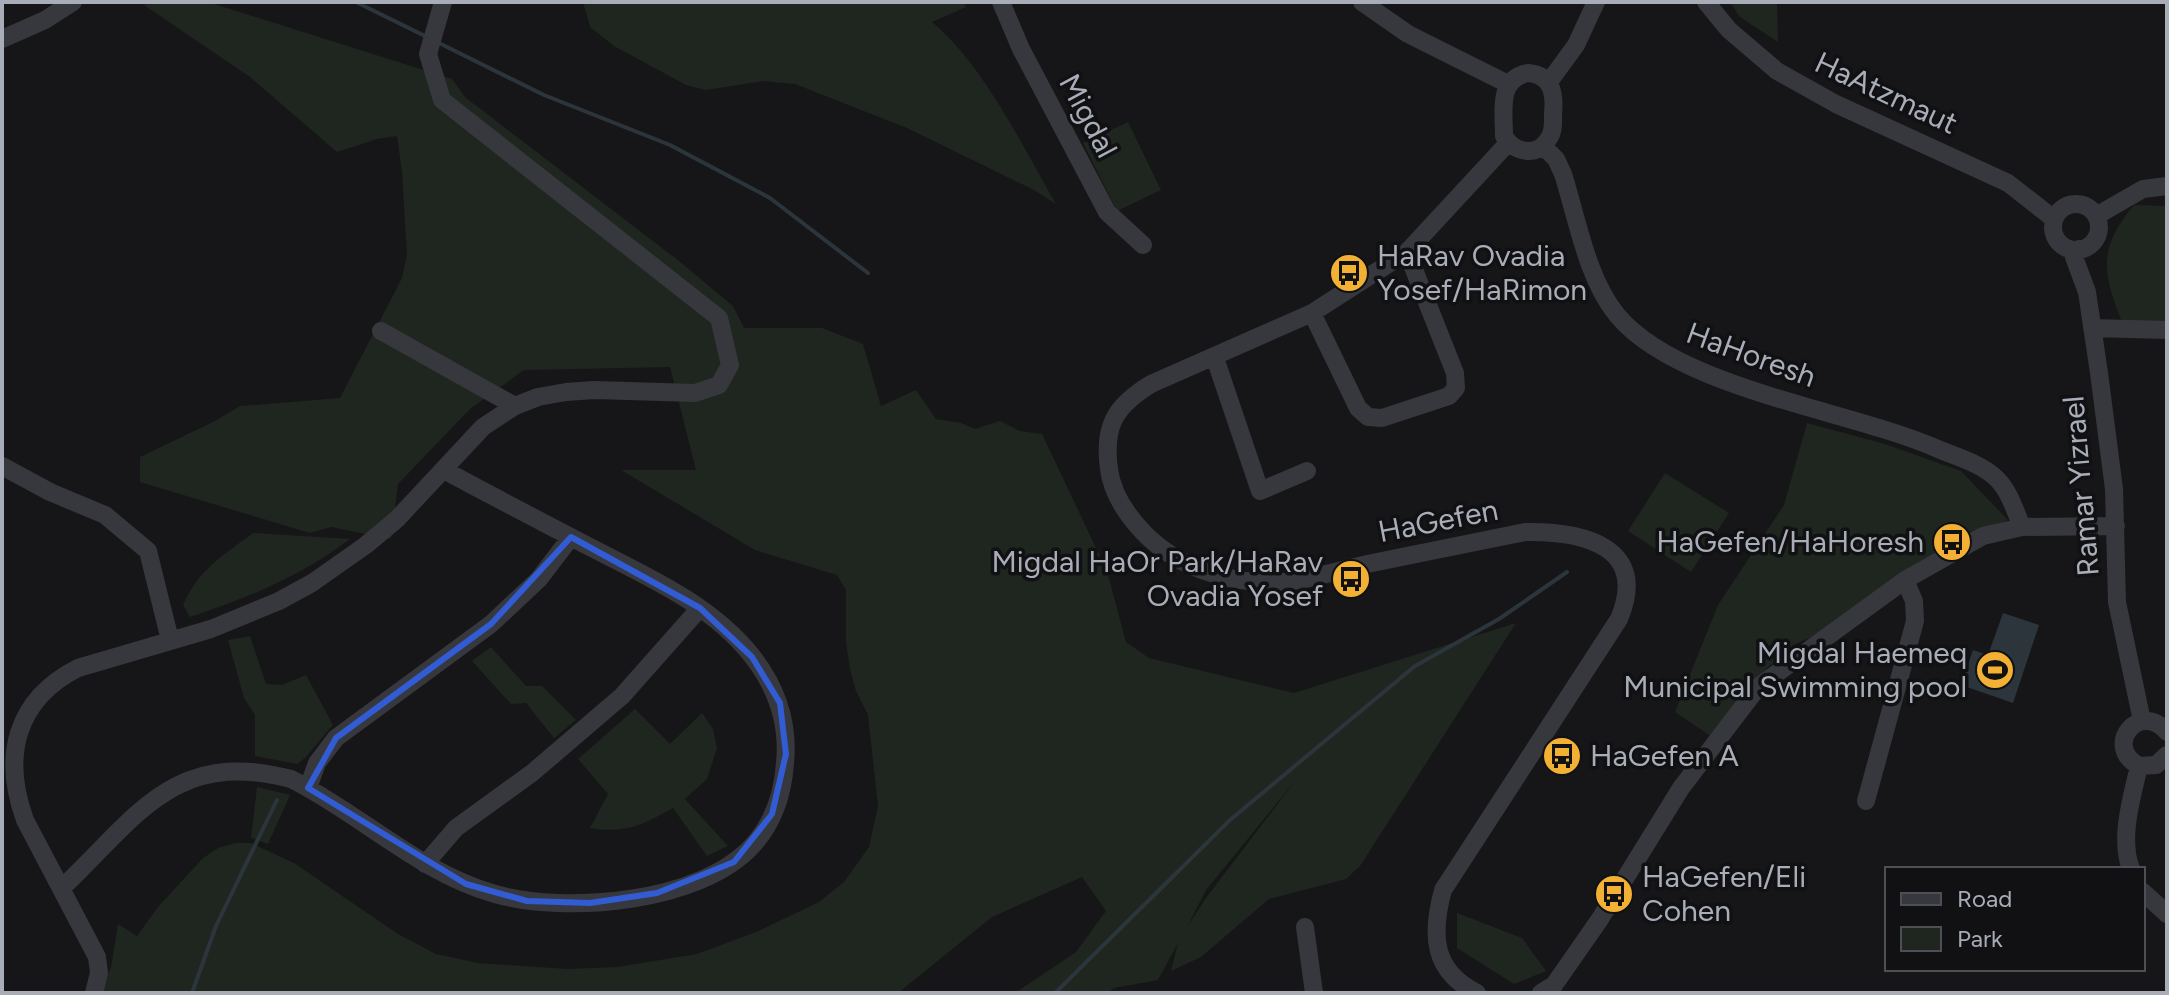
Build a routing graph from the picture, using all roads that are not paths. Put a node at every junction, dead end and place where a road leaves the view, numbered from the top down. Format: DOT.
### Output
graph roads {
  1 [pos="73,2"];
  2 [pos="443,2"];
  3 [pos="1001,2"];
  4 [pos="1596,2"];
  5 [pos="1706,2"];
  6 [pos="1368,4"];
  7 [pos="2,39"];
  8 [pos="1549,82"];
  9 [pos="1508,84"];
  10 [pos="1508,143"];
  11 [pos="1543,146"];
  12 [pos="2167,186"];
  13 [pos="2096,216"];
  14 [pos="2054,219"];
  15 [pos="1143,245"];
  16 [pos="2079,249"];
  17 [pos="1407,252"];
  18 [pos="1312,313"];
  19 [pos="2092,328"];
  20 [pos="2167,330"];
  21 [pos="381,331"];
  22 [pos="1215,358"];
  23 [pos="515,406"];
  24 [pos="2,466"];
  25 [pos="444,470"];
  26 [pos="1307,471"];
  27 [pos="2116,526"];
  28 [pos="2022,527"];
  29 [pos="571,537"];
  30 [pos="1905,580"];
  31 [pos="700,608"];
  32 [pos="170,640"];
  33 [pos="2142,721"];
  34 [pos="2167,732"];
  35 [pos="2167,755"];
  36 [pos="2139,766"];
  37 [pos="308,788"];
  38 [pos="1866,801"];
  39 [pos="425,864"];
  40 [pos="2131,867"];
  41 [pos="62,888"];
  42 [pos="2145,894"];
  43 [pos="2167,914"];
  44 [pos="1305,927"];
  45 [pos="94,993"];
  46 [pos="1314,993"];
  47 [pos="1477,993"];
  48 [pos="1541,993"];
  1 -- 7 [label="street"];
  2 -- 23 [label="street"];
  3 -- 15 [label="street, Migdal"];
  4 -- 8 [label="street"];
  5 -- 14 [label="street, HaAtzmaut"];
  6 -- 9 [label="street"];
  8 -- 9 [label="street"];
  8 -- 11 [label="street"];
  9 -- 10 [label="street"];
  10 -- 11 [label="street"];
  10 -- 17 [label="street, HaGefen"];
  11 -- 28 [label="street, HaHoresh"];
  12 -- 13 [label="street"];
  13 -- 14 [label="street"];
  13 -- 16 [label="street"];
  14 -- 16 [label="street"];
  16 -- 19 [label="street, Ramar Yizrael"];
  17 -- 18 [label="street, HaGefen"];
  17 -- 18 [label="street"];
  18 -- 22 [label="street, HaGefen"];
  19 -- 20 [label="street"];
  19 -- 27 [label="street, Ramar Yizrael"];
  21 -- 23 [label="street"];
  22 -- 26 [label="street"];
  22 -- 47 [label="street, HaGefen"];
  23 -- 25 [label="street"];
  24 -- 32 [label="street"];
  25 -- 29 [label="street"];
  25 -- 32 [label="street"];
  27 -- 28 [label="street"];
  27 -- 33 [label="street, Ramar Yizrael"];
  28 -- 30 [label="street"];
  29 -- 31 [label="street"];
  29 -- 37 [label="street"];
  30 -- 38 [label="street"];
  30 -- 48 [label="street"];
  31 -- 39 [label="street"];
  31 -- 39 [label="street"];
  32 -- 41 [label="street"];
  33 -- 34 [label="street"];
  33 -- 36 [label="street"];
  35 -- 36 [label="street"];
  36 -- 40 [label="street"];
  37 -- 39 [label="street"];
  37 -- 41 [label="street"];
  41 -- 45 [label="street"];
  42 -- 43 [label="street"];
  44 -- 46 [label="street"];
}
